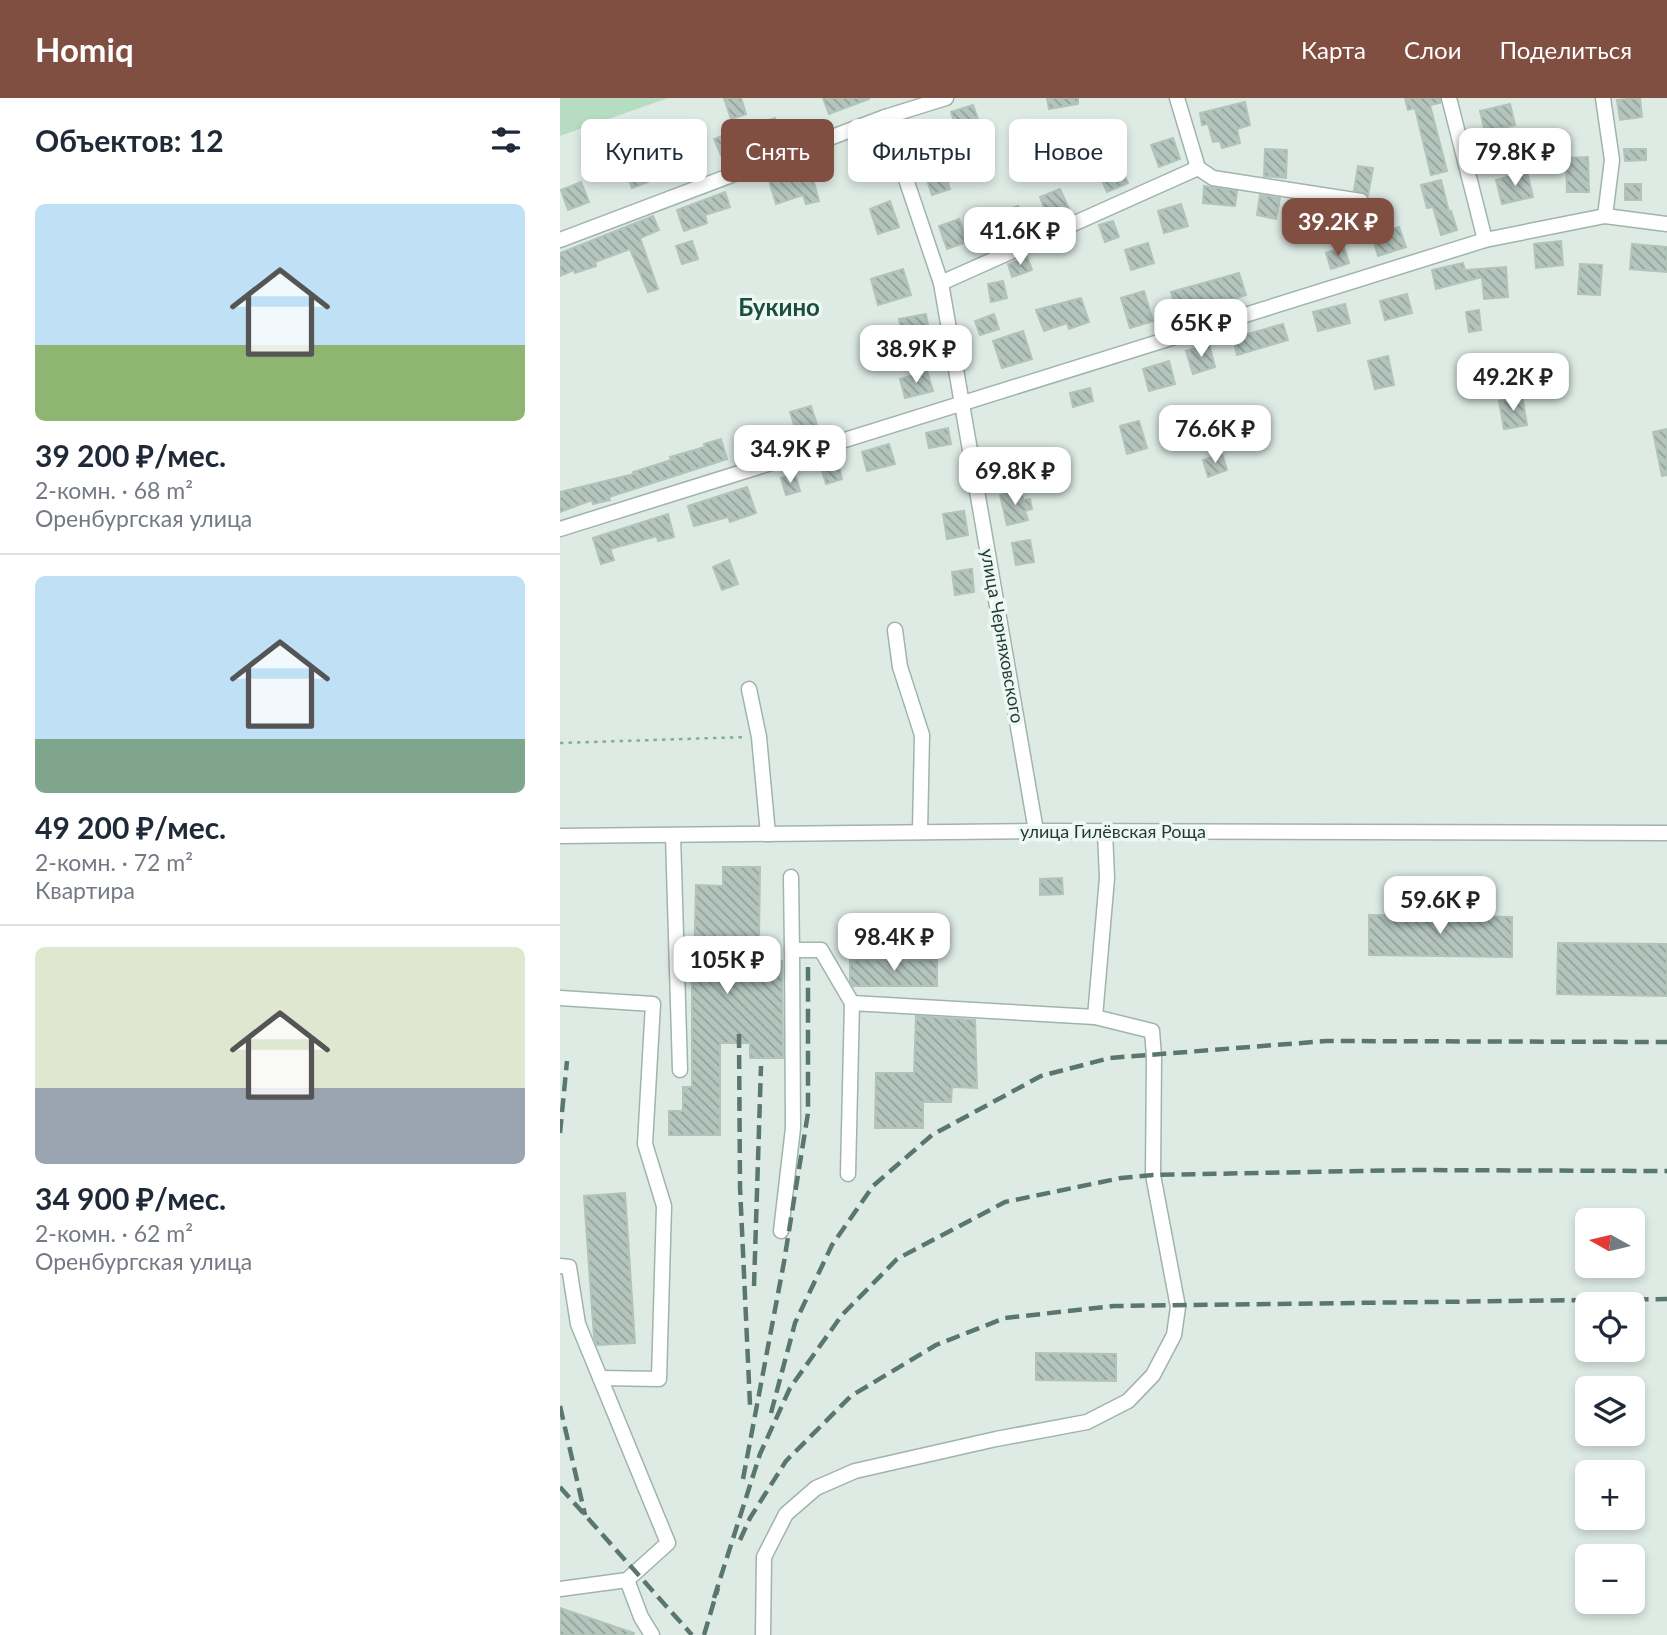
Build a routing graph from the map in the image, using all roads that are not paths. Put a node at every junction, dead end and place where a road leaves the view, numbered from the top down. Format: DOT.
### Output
graph roads {
  1 [pos="946,98"];
  2 [pos="1177,98"];
  3 [pos="1449,98"];
  4 [pos="1603,98"];
  5 [pos="885,117"];
  6 [pos="1198,168"];
  7 [pos="1361,201"];
  8 [pos="1605,216"];
  9 [pos="1667,224"];
  10 [pos="560,240"];
  11 [pos="1485,240"];
  12 [pos="941,283"];
  13 [pos="963,402"];
  14 [pos="560,529"];
  15 [pos="895,629"];
  16 [pos="749,690"];
  17 [pos="1035,831"];
  18 [pos="920,832"];
  19 [pos="1105,832"];
  20 [pos="1667,833"];
  21 [pos="768,834"];
  22 [pos="673,835"];
  23 [pos="560,836"];
  24 [pos="791,877"];
  25 [pos="792,950"];
  26 [pos="560,998"];
  27 [pos="852,1003"];
  28 [pos="1095,1017"];
  29 [pos="680,1070"];
  30 [pos="848,1174"];
  31 [pos="781,1231"];
  32 [pos="560,1266"];
  33 [pos="600,1378"];
  34 [pos="627,1580"];
  35 [pos="560,1589"];
  36 [pos="652,1635"];
  37 [pos="763,1635"];
  1 -- 5 [label="street"];
  2 -- 6 [label="street"];
  3 -- 11 [label="street"];
  4 -- 8 [label="street"];
  5 -- 10 [label="street"];
  5 -- 12 [label="street, улица Черняховского"];
  6 -- 7 [label="street"];
  6 -- 12 [label="street"];
  8 -- 9 [label="street"];
  8 -- 11 [label="street"];
  11 -- 13 [label="street"];
  12 -- 13 [label="street, улица Черняховского"];
  13 -- 14 [label="street"];
  13 -- 17 [label="street, улица Черняховского"];
  15 -- 18 [label="street"];
  16 -- 21 [label="street"];
  17 -- 18 [label="street, улица Гилёвская Роща"];
  17 -- 19 [label="street, улица Гилёвская Роща"];
  18 -- 21 [label="street, улица Гилёвская Роща"];
  19 -- 20 [label="street, улица Гилёвская Роща"];
  19 -- 28 [label="street"];
  21 -- 22 [label="street, улица Гилёвская Роща"];
  22 -- 23 [label="street, улица Гилёвская Роща"];
  22 -- 29 [label="street"];
  24 -- 25 [label="street"];
  25 -- 27 [label="street"];
  25 -- 31 [label="street"];
  26 -- 33 [label="street"];
  27 -- 28 [label="street"];
  27 -- 30 [label="street"];
  28 -- 37 [label="street"];
  32 -- 33 [label="street"];
  33 -- 34 [label="street"];
  34 -- 35 [label="street"];
  34 -- 36 [label="street"];
}
